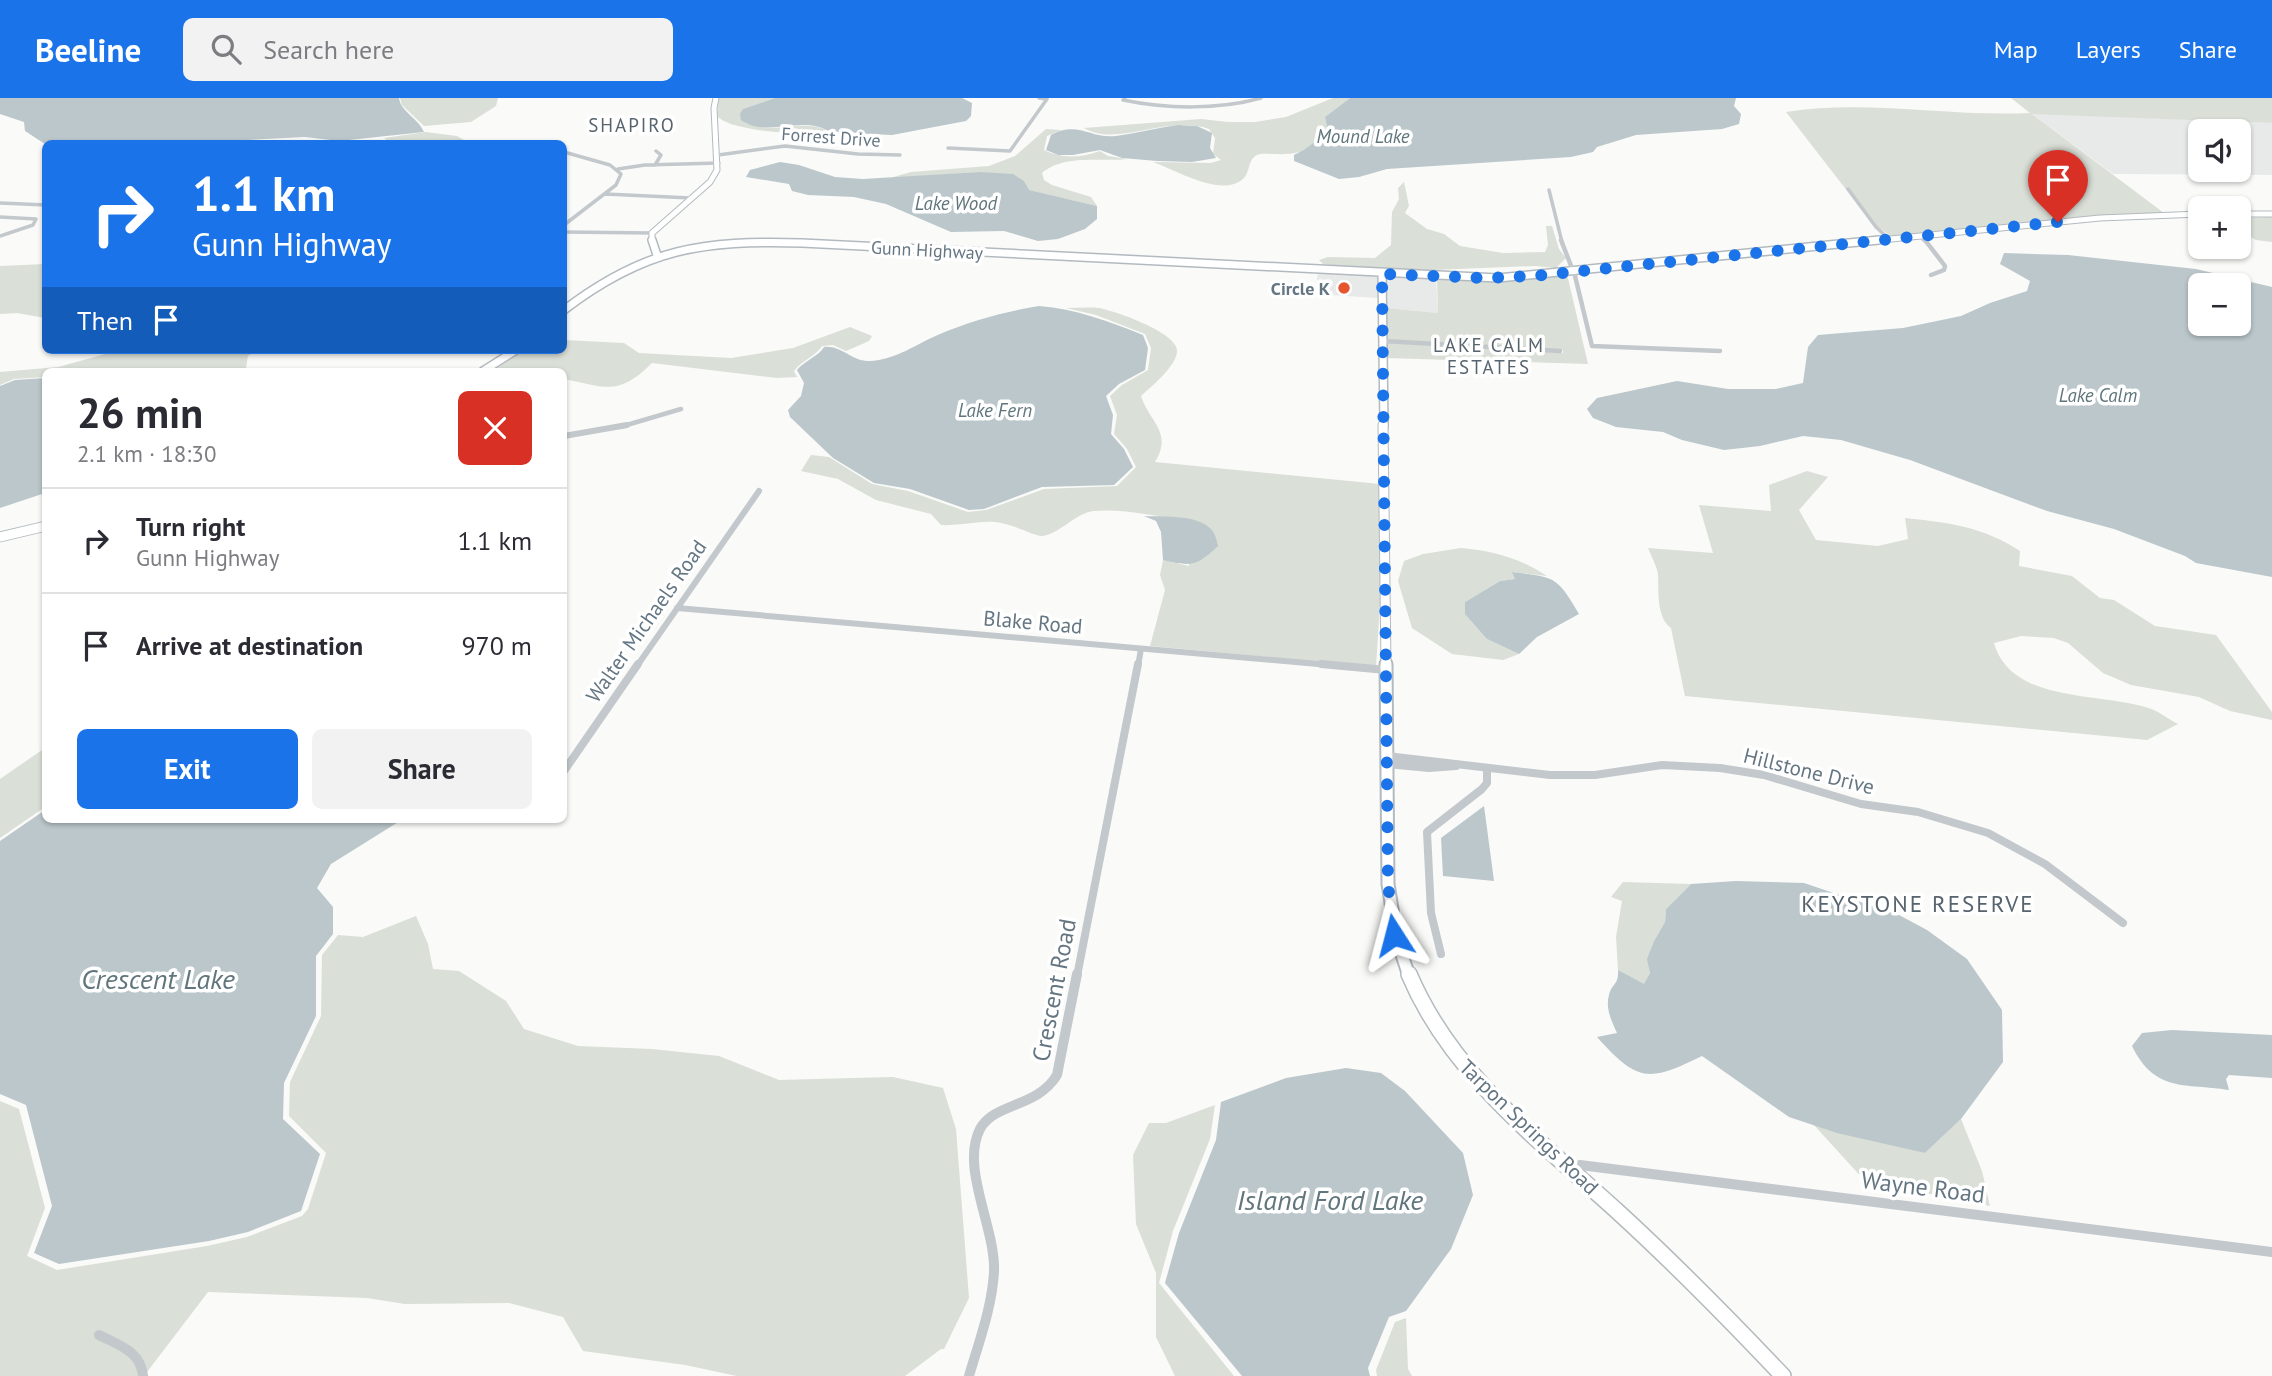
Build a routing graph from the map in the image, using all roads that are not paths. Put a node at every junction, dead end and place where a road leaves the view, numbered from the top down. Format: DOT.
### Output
graph roads {
  1 [pos="716,98"];
  2 [pos="1039,98"];
  3 [pos="1125,98"];
  4 [pos="1261,98"];
  5 [pos="948,148"];
  6 [pos="656,151"];
  7 [pos="567,153"];
  8 [pos="718,155"];
  9 [pos="900,155"];
  10 [pos="719,163"];
  11 [pos="655,165"];
  12 [pos="618,169"];
  13 [pos="1848,189"];
  14 [pos="1549,190"];
  15 [pos="604,194"];
  16 [pos="691,198"];
  17 [pos="0,203"];
  18 [pos="42,205"];
  19 [pos="2188,214"];
  20 [pos="2251,214"];
  21 [pos="2272,214"];
  22 [pos="0,216"];
  23 [pos="567,223"];
  24 [pos="567,232"];
  25 [pos="652,233"];
  26 [pos="0,236"];
  27 [pos="1919,236"];
  28 [pos="1889,240"];
  29 [pos="652,245"];
  30 [pos="680,250"];
  31 [pos="657,256"];
  32 [pos="1573,272"];
  33 [pos="1382,273"];
  34 [pos="1931,275"];
  35 [pos="567,308"];
  36 [pos="1383,341"];
  37 [pos="1560,351"];
  38 [pos="1720,351"];
  39 [pos="510,354"];
  40 [pos="488,368"];
  41 [pos="681,409"];
  42 [pos="567,436"];
  43 [pos="759,491"];
  44 [pos="42,527"];
  45 [pos="0,537"];
  46 [pos="677,608"];
  47 [pos="1141,649"];
  48 [pos="1386,670"];
  49 [pos="1387,760"];
  50 [pos="567,767"];
  51 [pos="1487,769"];
  52 [pos="2123,923"];
  53 [pos="1441,954"];
  54 [pos="1570,1168"];
  55 [pos="2272,1252"];
  56 [pos="99,1335"];
  57 [pos="143,1376"];
  58 [pos="969,1376"];
  59 [pos="1783,1376"];
  1 -- 8 [label="main road"];
  2 -- 5 [label="street"];
  3 -- 4 [label="street"];
  6 -- 11 [label="street"];
  7 -- 12 [label="street"];
  8 -- 9 [label="street, Forrest Drive"];
  8 -- 10 [label="main road"];
  10 -- 11 [label="street"];
  10 -- 16 [label="main road"];
  11 -- 12 [label="street"];
  12 -- 15 [label="street"];
  13 -- 28 [label="street"];
  14 -- 32 [label="street"];
  15 -- 16 [label="street"];
  15 -- 23 [label="street"];
  16 -- 25 [label="main road"];
  17 -- 18 [label="street"];
  19 -- 27 [label="main road, Gunn Highway"];
  20 -- 21 [label="main road"];
  22 -- 26 [label="street"];
  24 -- 25 [label="street"];
  25 -- 29 [label="main road"];
  27 -- 28 [label="main road, Gunn Highway"];
  27 -- 34 [label="street"];
  28 -- 32 [label="main road, Gunn Highway"];
  29 -- 30 [label="main road"];
  29 -- 31 [label="main road"];
  30 -- 31 [label="main road, Gunn Highway"];
  30 -- 33 [label="main road, Gunn Highway"];
  31 -- 35 [label="main road, Gunn Highway"];
  32 -- 33 [label="main road, Gunn Highway"];
  32 -- 38 [label="street"];
  33 -- 36 [label="main road, Tarpon Springs Road"];
  36 -- 37 [label="street"];
  36 -- 48 [label="main road, Tarpon Springs Road"];
  39 -- 40 [label="main road"];
  41 -- 42 [label="street"];
  43 -- 46 [label="street, Walter Michaels Road"];
  44 -- 45 [label="main road"];
  46 -- 47 [label="street, Blake Road"];
  46 -- 50 [label="street, Walter Michaels Road"];
  47 -- 48 [label="street, Blake Road"];
  47 -- 58 [label="street, Crescent Road"];
  48 -- 49 [label="main road, Tarpon Springs Road"];
  49 -- 51 [label="street, Hillstone Drive"];
  49 -- 54 [label="main road, Tarpon Springs Road"];
  51 -- 52 [label="street, Hillstone Drive"];
  51 -- 53 [label="street"];
  54 -- 55 [label="street, Wayne Road"];
  54 -- 59 [label="main road, Tarpon Springs Road"];
  56 -- 57 [label="street"];
}
